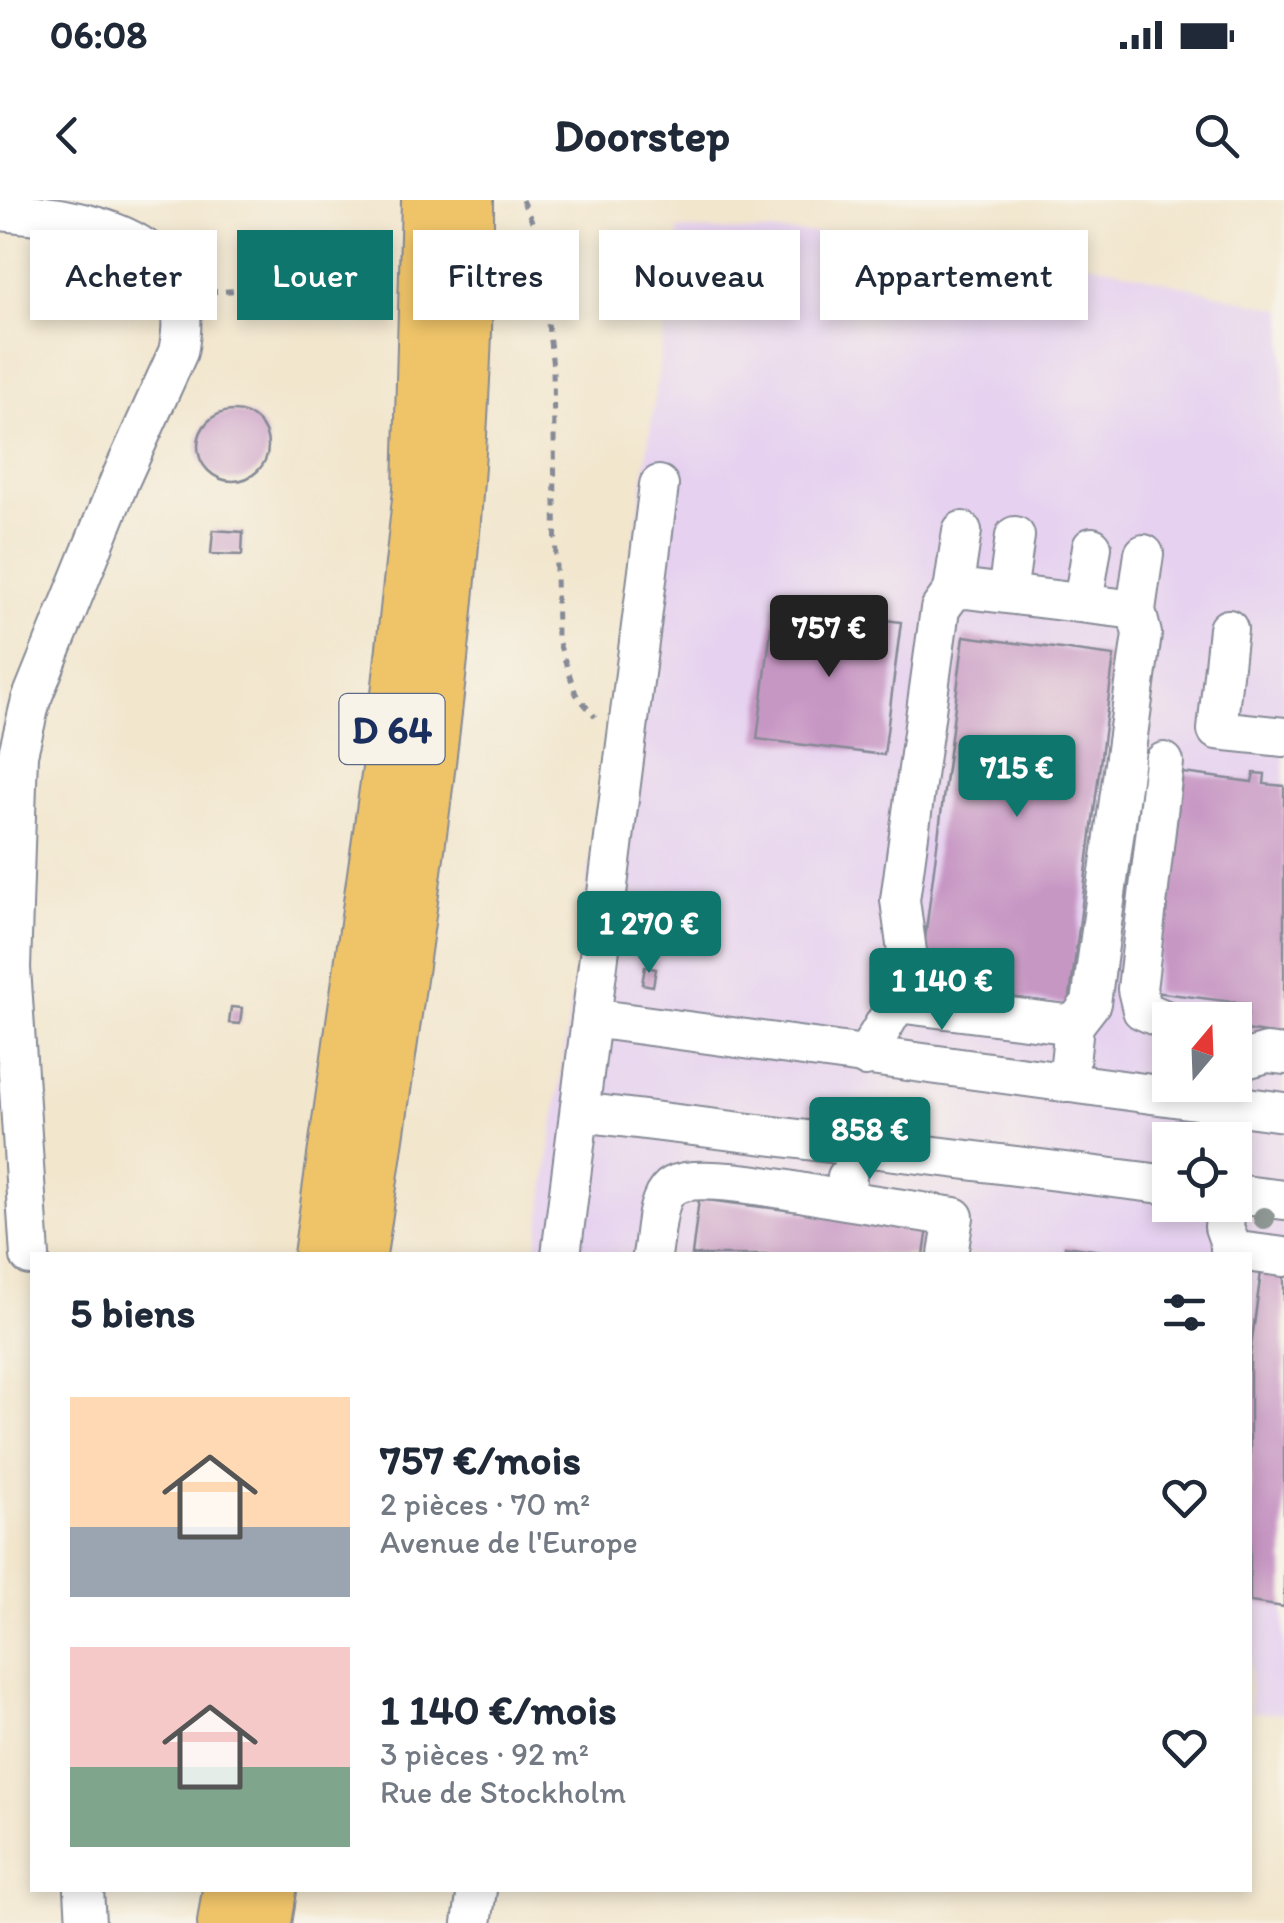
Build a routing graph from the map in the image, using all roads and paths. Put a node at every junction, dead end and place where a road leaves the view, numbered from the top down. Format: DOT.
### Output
graph roads {
  1 [pos="426,200"];
  2 [pos="468,200"];
  3 [pos="522,200"];
  4 [pos="0,211"];
  5 [pos="113,230"];
  6 [pos="426,230"];
  7 [pos="413,282"];
  8 [pos="217,294"];
  9 [pos="180,320"];
  10 [pos="424,320"];
  11 [pos="659,485"];
  12 [pos="962,531"];
  13 [pos="1015,536"];
  14 [pos="1092,547"];
  15 [pos="1144,554"];
  16 [pos="954,591"];
  17 [pos="1007,594"];
  18 [pos="1084,603"];
  19 [pos="1136,610"];
  20 [pos="1228,629"];
  21 [pos="1284,737"];
  22 [pos="625,755"];
  23 [pos="1164,762"];
  24 [pos="897,1003"];
  25 [pos="1152,1014"];
  26 [pos="592,1018"];
  27 [pos="1074,1025"];
  28 [pos="1284,1055"];
  29 [pos="1252,1057"];
  30 [pos="864,1058"];
  31 [pos="1068,1083"];
  32 [pos="1152,1089"];
  33 [pos="1252,1102"];
  34 [pos="580,1112"];
  35 [pos="1284,1112"];
  36 [pos="851,1145"];
  37 [pos="1152,1184"];
  38 [pos="1252,1196"];
  39 [pos="845,1200"];
  40 [pos="1284,1200"];
  41 [pos="0,1216"];
  42 [pos="1224,1222"];
  43 [pos="318,1252"];
  44 [pos="362,1252"];
  45 [pos="561,1252"];
  46 [pos="653,1252"];
  47 [pos="948,1252"];
  48 [pos="1230,1252"];
  49 [pos="30,1254"];
  50 [pos="1252,1255"];
  51 [pos="1284,1257"];
  52 [pos="30,1267"];
  53 [pos="84,1892"];
  54 [pos="227,1892"];
  55 [pos="272,1892"];
  56 [pos="476,1892"];
  57 [pos="86,1923"];
  58 [pos="222,1923"];
  59 [pos="267,1923"];
  60 [pos="472,1923"];
  1 -- 6 [label="main road, D 64"];
  2 -- 44 [label="main road, D 64"];
  3 -- 22 [label="path"];
  4 -- 5 [label="street"];
  7 -- 8 [label="path"];
  9 -- 49 [label="street"];
  10 -- 43 [label="main road, D 64"];
  11 -- 22 [label="street"];
  12 -- 16 [label="street"];
  13 -- 17 [label="street"];
  14 -- 18 [label="street"];
  15 -- 19 [label="street"];
  16 -- 17 [label="street"];
  16 -- 24 [label="street"];
  17 -- 18 [label="street"];
  18 -- 19 [label="street"];
  19 -- 27 [label="street"];
  20 -- 21 [label="street"];
  22 -- 26 [label="street"];
  23 -- 25 [label="street"];
  24 -- 27 [label="street"];
  24 -- 30 [label="street"];
  26 -- 30 [label="street"];
  26 -- 34 [label="street"];
  27 -- 31 [label="street"];
  28 -- 29 [label="street"];
  30 -- 31 [label="street"];
  31 -- 32 [label="street"];
  33 -- 35 [label="street"];
  34 -- 36 [label="street"];
  34 -- 45 [label="street"];
  36 -- 37 [label="street"];
  36 -- 39 [label="street"];
  38 -- 40 [label="street"];
  39 -- 46 [label="street"];
  39 -- 47 [label="street"];
  41 -- 52 [label="street"];
  42 -- 48 [label="street"];
  50 -- 51 [label="street"];
  53 -- 57 [label="street"];
  54 -- 58 [label="main road"];
  55 -- 59 [label="main road"];
  56 -- 60 [label="street"];
}
